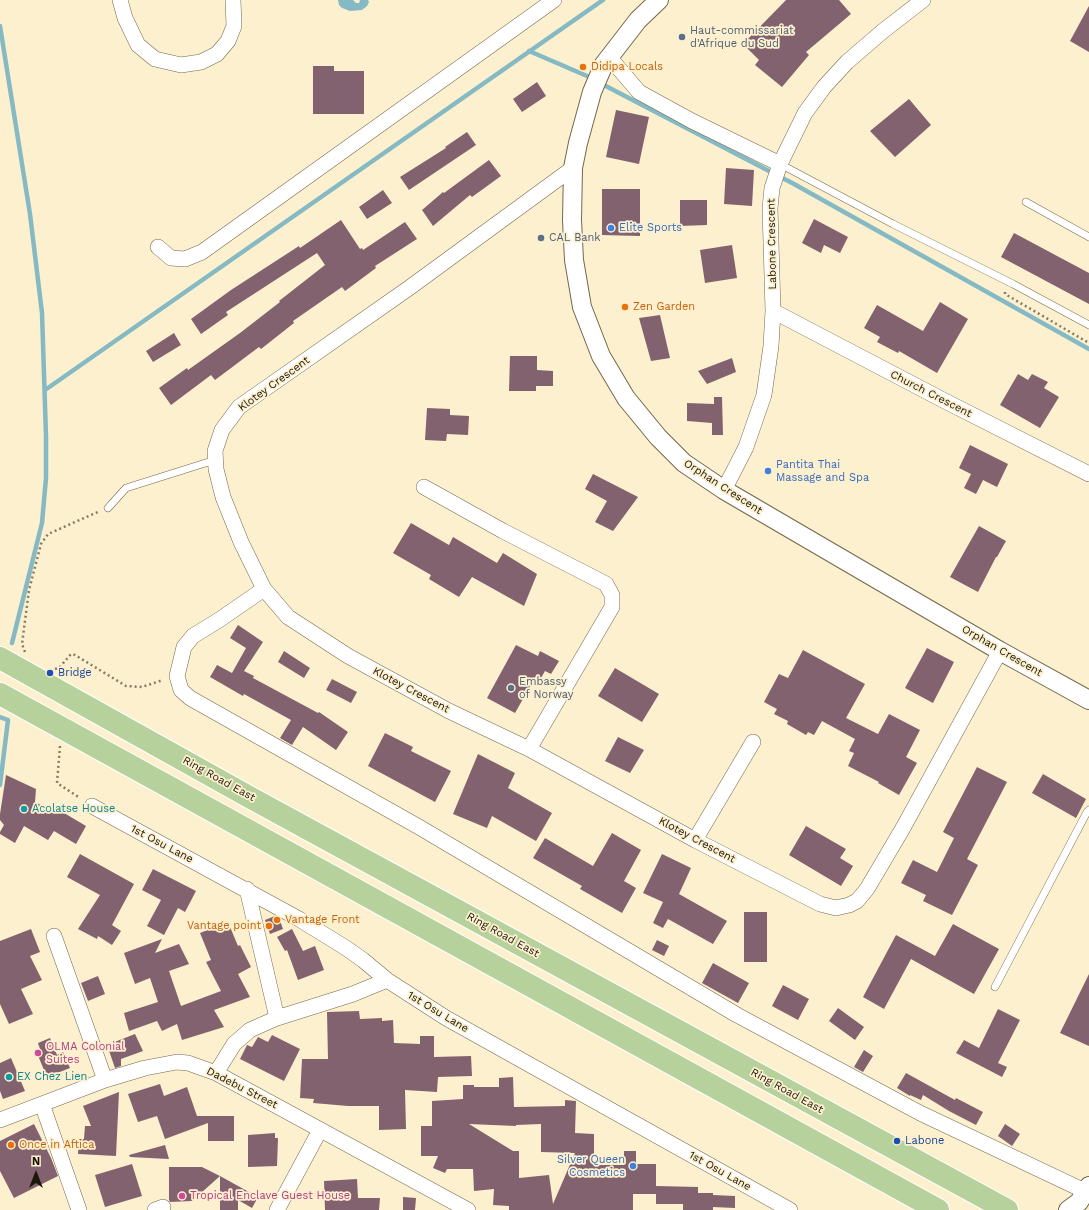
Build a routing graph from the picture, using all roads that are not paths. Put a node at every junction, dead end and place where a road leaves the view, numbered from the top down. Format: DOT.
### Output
graph roads {
  1 [pos="120,0"];
  2 [pos="233,0"];
  3 [pos="554,0"];
  4 [pos="659,0"];
  5 [pos="923,0"];
  6 [pos="606,60"];
  7 [pos="780,164"];
  8 [pos="573,168"];
  9 [pos="1026,202"];
  10 [pos="1089,237"];
  11 [pos="158,247"];
  12 [pos="773,311"];
  13 [pos="1089,325"];
  14 [pos="216,460"];
  15 [pos="1089,474"];
  16 [pos="424,488"];
  17 [pos="724,490"];
  18 [pos="108,508"];
  19 [pos="264,589"];
  20 [pos="1000,651"];
  21 [pos="0,658"];
  22 [pos="0,694"];
  23 [pos="1089,700"];
  24 [pos="753,742"];
  25 [pos="529,749"];
  26 [pos="251,798"];
  27 [pos="92,806"];
  28 [pos="1089,810"];
  29 [pos="236,824"];
  30 [pos="695,840"];
  31 [pos="247,889"];
  32 [pos="54,936"];
  33 [pos="387,980"];
  34 [pos="995,987"];
  35 [pos="277,1018"];
  36 [pos="216,1073"];
  37 [pos="105,1080"];
  38 [pos="42,1104"];
  39 [pos="0,1120"];
  40 [pos="320,1130"];
  41 [pos="1082,1199"];
  42 [pos="79,1210"];
  43 [pos="277,1210"];
  44 [pos="468,1210"];
  45 [pos="790,1210"];
  46 [pos="938,1210"];
  47 [pos="1007,1210"];
  1 -- 2 [label="street"];
  3 -- 11 [label="street"];
  4 -- 6 [label="street, Orphan Crescent"];
  5 -- 7 [label="street, Labone Crescent"];
  6 -- 7 [label="street"];
  6 -- 8 [label="street, Orphan Crescent"];
  7 -- 12 [label="street, Labone Crescent"];
  7 -- 13 [label="lane"];
  8 -- 14 [label="street, Klotey Crescent"];
  8 -- 17 [label="street, Orphan Crescent"];
  9 -- 10 [label="lane"];
  12 -- 15 [label="street, Church Crescent"];
  12 -- 17 [label="street, Labone Crescent"];
  14 -- 18 [label="lane"];
  14 -- 19 [label="street, Klotey Crescent"];
  16 -- 25 [label="street"];
  17 -- 20 [label="street, Orphan Crescent"];
  19 -- 25 [label="street, Klotey Crescent"];
  19 -- 41 [label="street"];
  20 -- 23 [label="street, Orphan Crescent"];
  20 -- 30 [label="street, Klotey Crescent"];
  21 -- 26 [label="main road, Ring Road East"];
  22 -- 29 [label="main road"];
  24 -- 30 [label="street"];
  25 -- 30 [label="street, Klotey Crescent"];
  26 -- 29 [label="main road"];
  26 -- 47 [label="main road, Ring Road East"];
  27 -- 31 [label="street, 1st Osu Lane"];
  28 -- 34 [label="lane"];
  29 -- 46 [label="main road"];
  31 -- 33 [label="street, 1st Osu Lane"];
  31 -- 35 [label="street"];
  32 -- 37 [label="street"];
  33 -- 35 [label="street"];
  33 -- 45 [label="street, 1st Osu Lane"];
  35 -- 36 [label="street"];
  36 -- 37 [label="street, Dadebu Street"];
  36 -- 40 [label="street, Dadebu Street"];
  37 -- 38 [label="street, Dadebu Street"];
  38 -- 39 [label="street, Dadebu Street"];
  38 -- 42 [label="street"];
  40 -- 43 [label="street"];
  40 -- 44 [label="street, Dadebu Street"];
}
